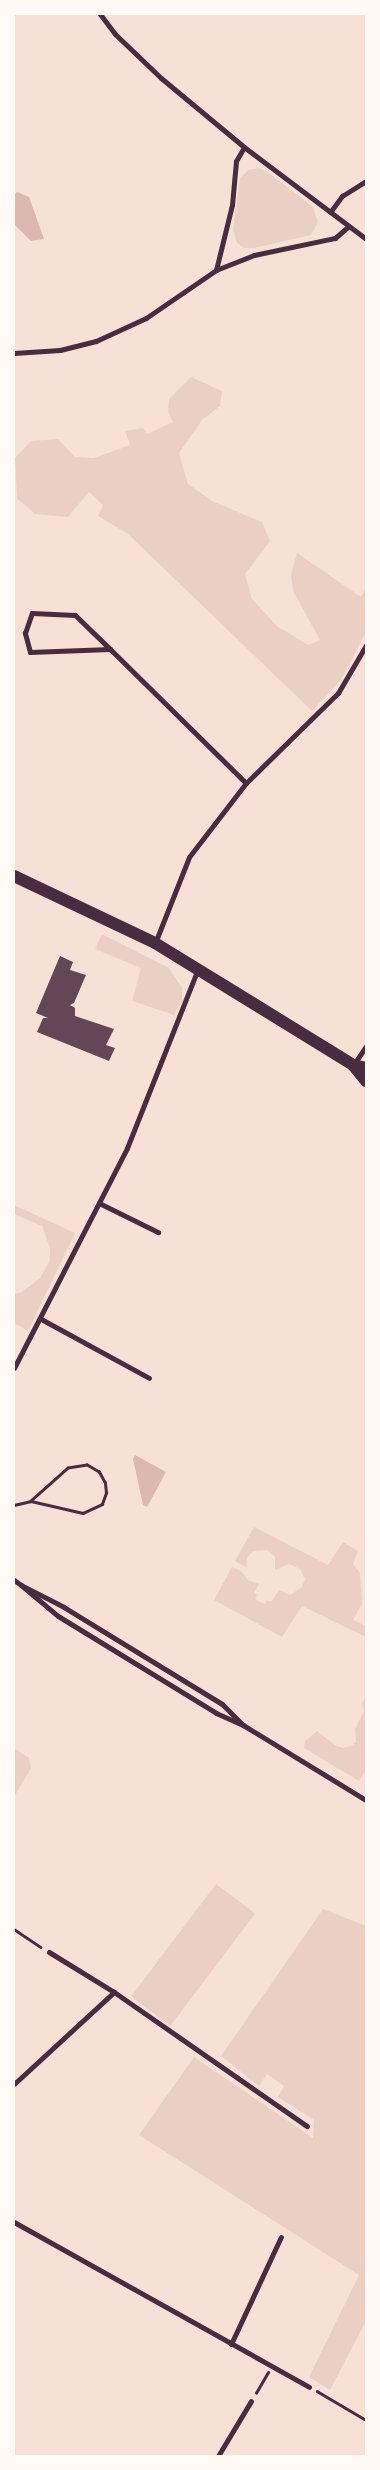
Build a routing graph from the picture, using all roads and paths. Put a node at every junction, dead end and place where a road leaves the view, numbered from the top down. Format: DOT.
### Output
graph roads {
  1 [pos="100,14"];
  2 [pos="244,146"];
  3 [pos="366,181"];
  4 [pos="331,211"];
  5 [pos="349,226"];
  6 [pos="366,239"];
  7 [pos="216,270"];
  8 [pos="14,353"];
  9 [pos="366,645"];
  10 [pos="110,649"];
  11 [pos="246,783"];
  12 [pos="14,876"];
  13 [pos="155,943"];
  14 [pos="197,970"];
  15 [pos="366,1046"];
  16 [pos="353,1065"];
  17 [pos="366,1068"];
  18 [pos="366,1081"];
  19 [pos="99,1203"];
  20 [pos="158,1232"];
  21 [pos="40,1319"];
  22 [pos="14,1368"];
  23 [pos="148,1378"];
  24 [pos="30,1501"];
  25 [pos="14,1505"];
  26 [pos="14,1580"];
  27 [pos="21,1585"];
  28 [pos="243,1725"];
  29 [pos="366,1800"];
  30 [pos="14,1929"];
  31 [pos="49,1952"];
  32 [pos="114,1992"];
  33 [pos="14,2084"];
  34 [pos="307,2126"];
  35 [pos="14,2222"];
  36 [pos="281,2237"];
  37 [pos="231,2344"];
  38 [pos="271,2367"];
  39 [pos="309,2387"];
  40 [pos="251,2401"];
  41 [pos="366,2420"];
  42 [pos="218,2456"];
  1 -- 2 [label="street"];
  2 -- 4 [label="street"];
  2 -- 7 [label="street"];
  3 -- 4 [label="street"];
  4 -- 5 [label="street"];
  5 -- 6 [label="street"];
  5 -- 7 [label="street"];
  7 -- 8 [label="street"];
  9 -- 11 [label="street"];
  10 -- 10 [label="street"];
  10 -- 11 [label="street"];
  11 -- 13 [label="street"];
  12 -- 13 [label="main road"];
  13 -- 14 [label="main road"];
  14 -- 16 [label="main road"];
  14 -- 19 [label="street"];
  15 -- 16 [label="street"];
  16 -- 17 [label="main road"];
  16 -- 18 [label="main road"];
  19 -- 20 [label="street"];
  19 -- 21 [label="street"];
  21 -- 22 [label="street"];
  21 -- 23 [label="street"];
  24 -- 24 [label="path"];
  24 -- 25 [label="path"];
  26 -- 27 [label="street"];
  27 -- 28 [label="street"];
  27 -- 28 [label="street"];
  28 -- 29 [label="street"];
  30 -- 31 [label="path"];
  31 -- 32 [label="street"];
  32 -- 33 [label="street"];
  32 -- 34 [label="street"];
  35 -- 37 [label="street"];
  36 -- 37 [label="street"];
  37 -- 38 [label="street"];
  38 -- 39 [label="street"];
  38 -- 40 [label="path"];
  39 -- 41 [label="path"];
  40 -- 42 [label="street"];
}
